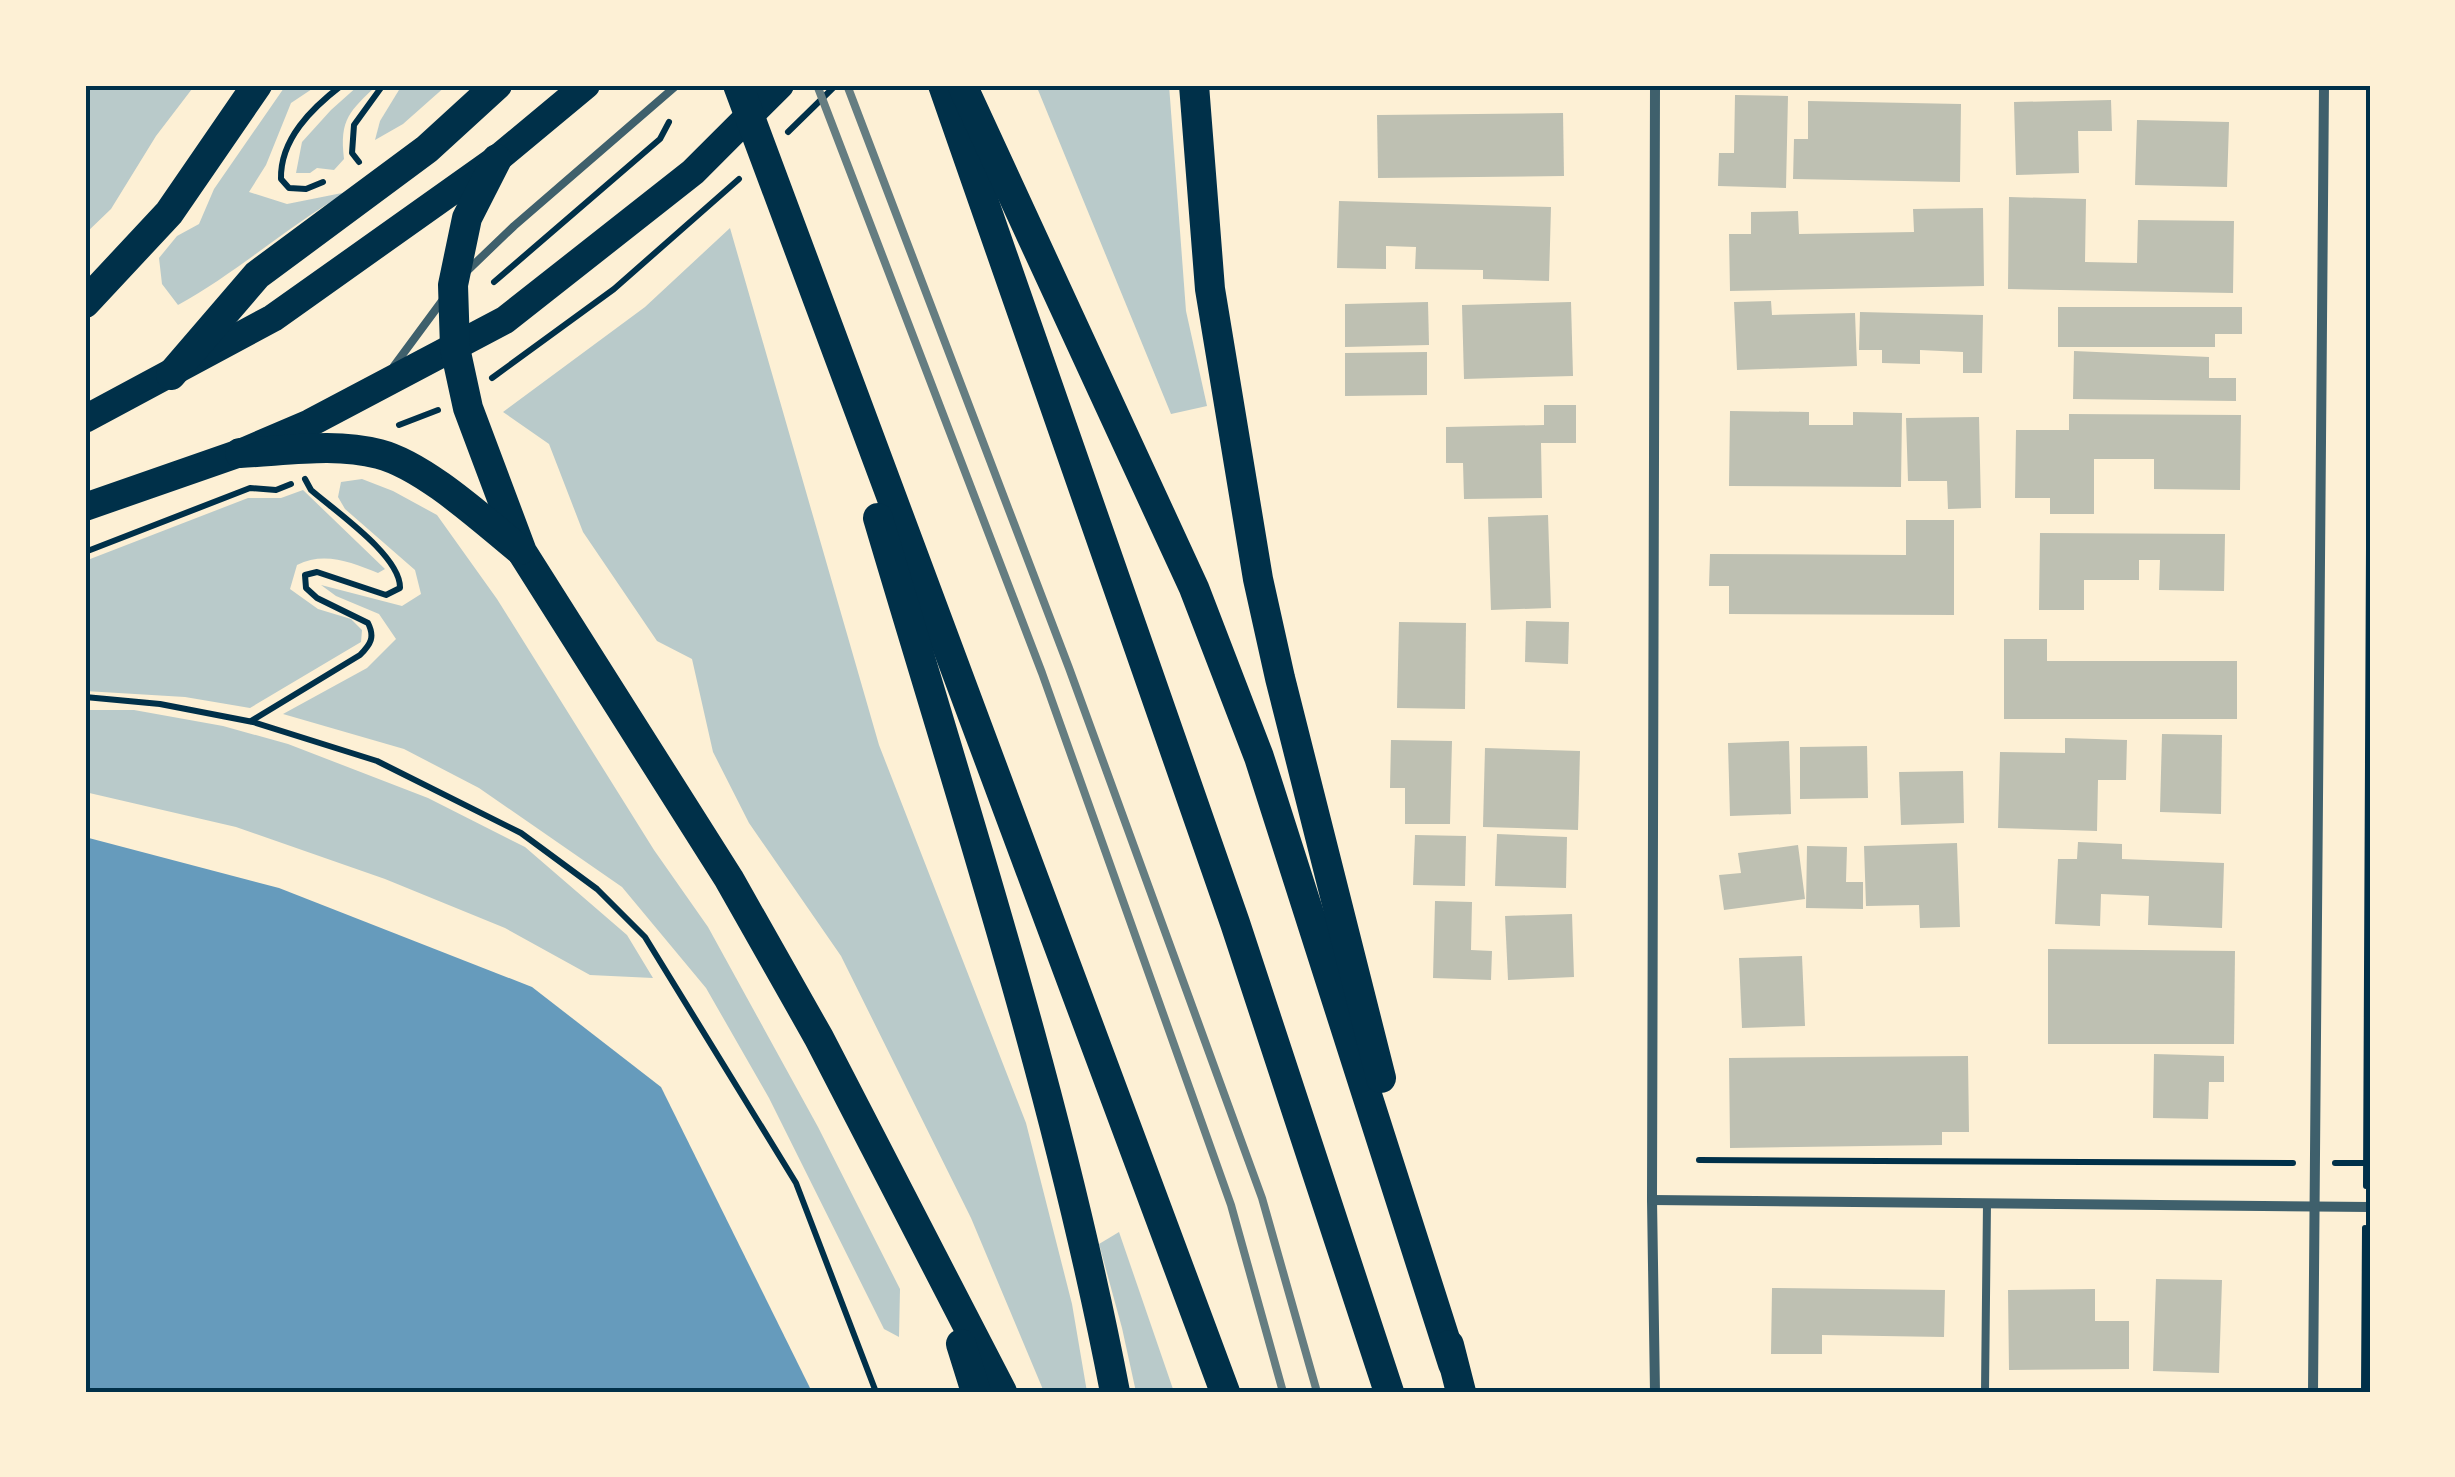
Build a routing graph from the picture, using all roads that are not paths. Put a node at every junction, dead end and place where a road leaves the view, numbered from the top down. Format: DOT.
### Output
graph roads {
  1 [pos="256,85"];
  2 [pos="497,85"];
  3 [pos="586,85"];
  4 [pos="677,85"];
  5 [pos="738,85"];
  6 [pos="780,85"];
  7 [pos="943,85"];
  8 [pos="962,85"];
  9 [pos="1194,85"];
  10 [pos="1654,85"];
  11 [pos="2324,85"];
  12 [pos="497,159"];
  13 [pos="807,276"];
  14 [pos="454,285"];
  15 [pos="85,303"];
  16 [pos="455,348"];
  17 [pos="170,375"];
  18 [pos="377,390"];
  19 [pos="85,419"];
  20 [pos="240,453"];
  21 [pos="85,507"];
  22 [pos="522,552"];
  23 [pos="1652,1200"];
  24 [pos="1987,1204"];
  25 [pos="2314,1207"];
  26 [pos="2368,1207"];
  27 [pos="932,1256"];
  28 [pos="1457,1378"];
  29 [pos="976,1392"];
  30 [pos="1002,1392"];
  31 [pos="1116,1392"];
  32 [pos="1225,1392"];
  33 [pos="1389,1392"];
  34 [pos="1655,1392"];
  35 [pos="1984,1392"];
  36 [pos="2313,1392"];
  1 -- 15 [label="highway"];
  2 -- 17 [label="highway"];
  3 -- 12 [label="highway"];
  4 -- 14 [label="lane"];
  5 -- 13 [label="highway"];
  6 -- 16 [label="highway"];
  7 -- 33 [label="highway"];
  8 -- 28 [label="highway"];
  9 -- 28 [label="highway"];
  10 -- 23 [label="street"];
  11 -- 25 [label="street"];
  12 -- 14 [label="highway"];
  12 -- 17 [label="highway"];
  13 -- 31 [label="highway"];
  13 -- 32 [label="highway"];
  14 -- 16 [label="highway"];
  14 -- 18 [label="lane"];
  16 -- 18 [label="highway"];
  16 -- 22 [label="highway"];
  17 -- 19 [label="highway"];
  18 -- 20 [label="highway"];
  20 -- 21 [label="highway"];
  20 -- 22 [label="highway"];
  22 -- 27 [label="highway"];
  23 -- 24 [label="street"];
  23 -- 34 [label="street"];
  24 -- 25 [label="street"];
  24 -- 35 [label="lane"];
  25 -- 26 [label="street"];
  25 -- 36 [label="street"];
  27 -- 29 [label="highway"];
  27 -- 30 [label="highway"];
}
